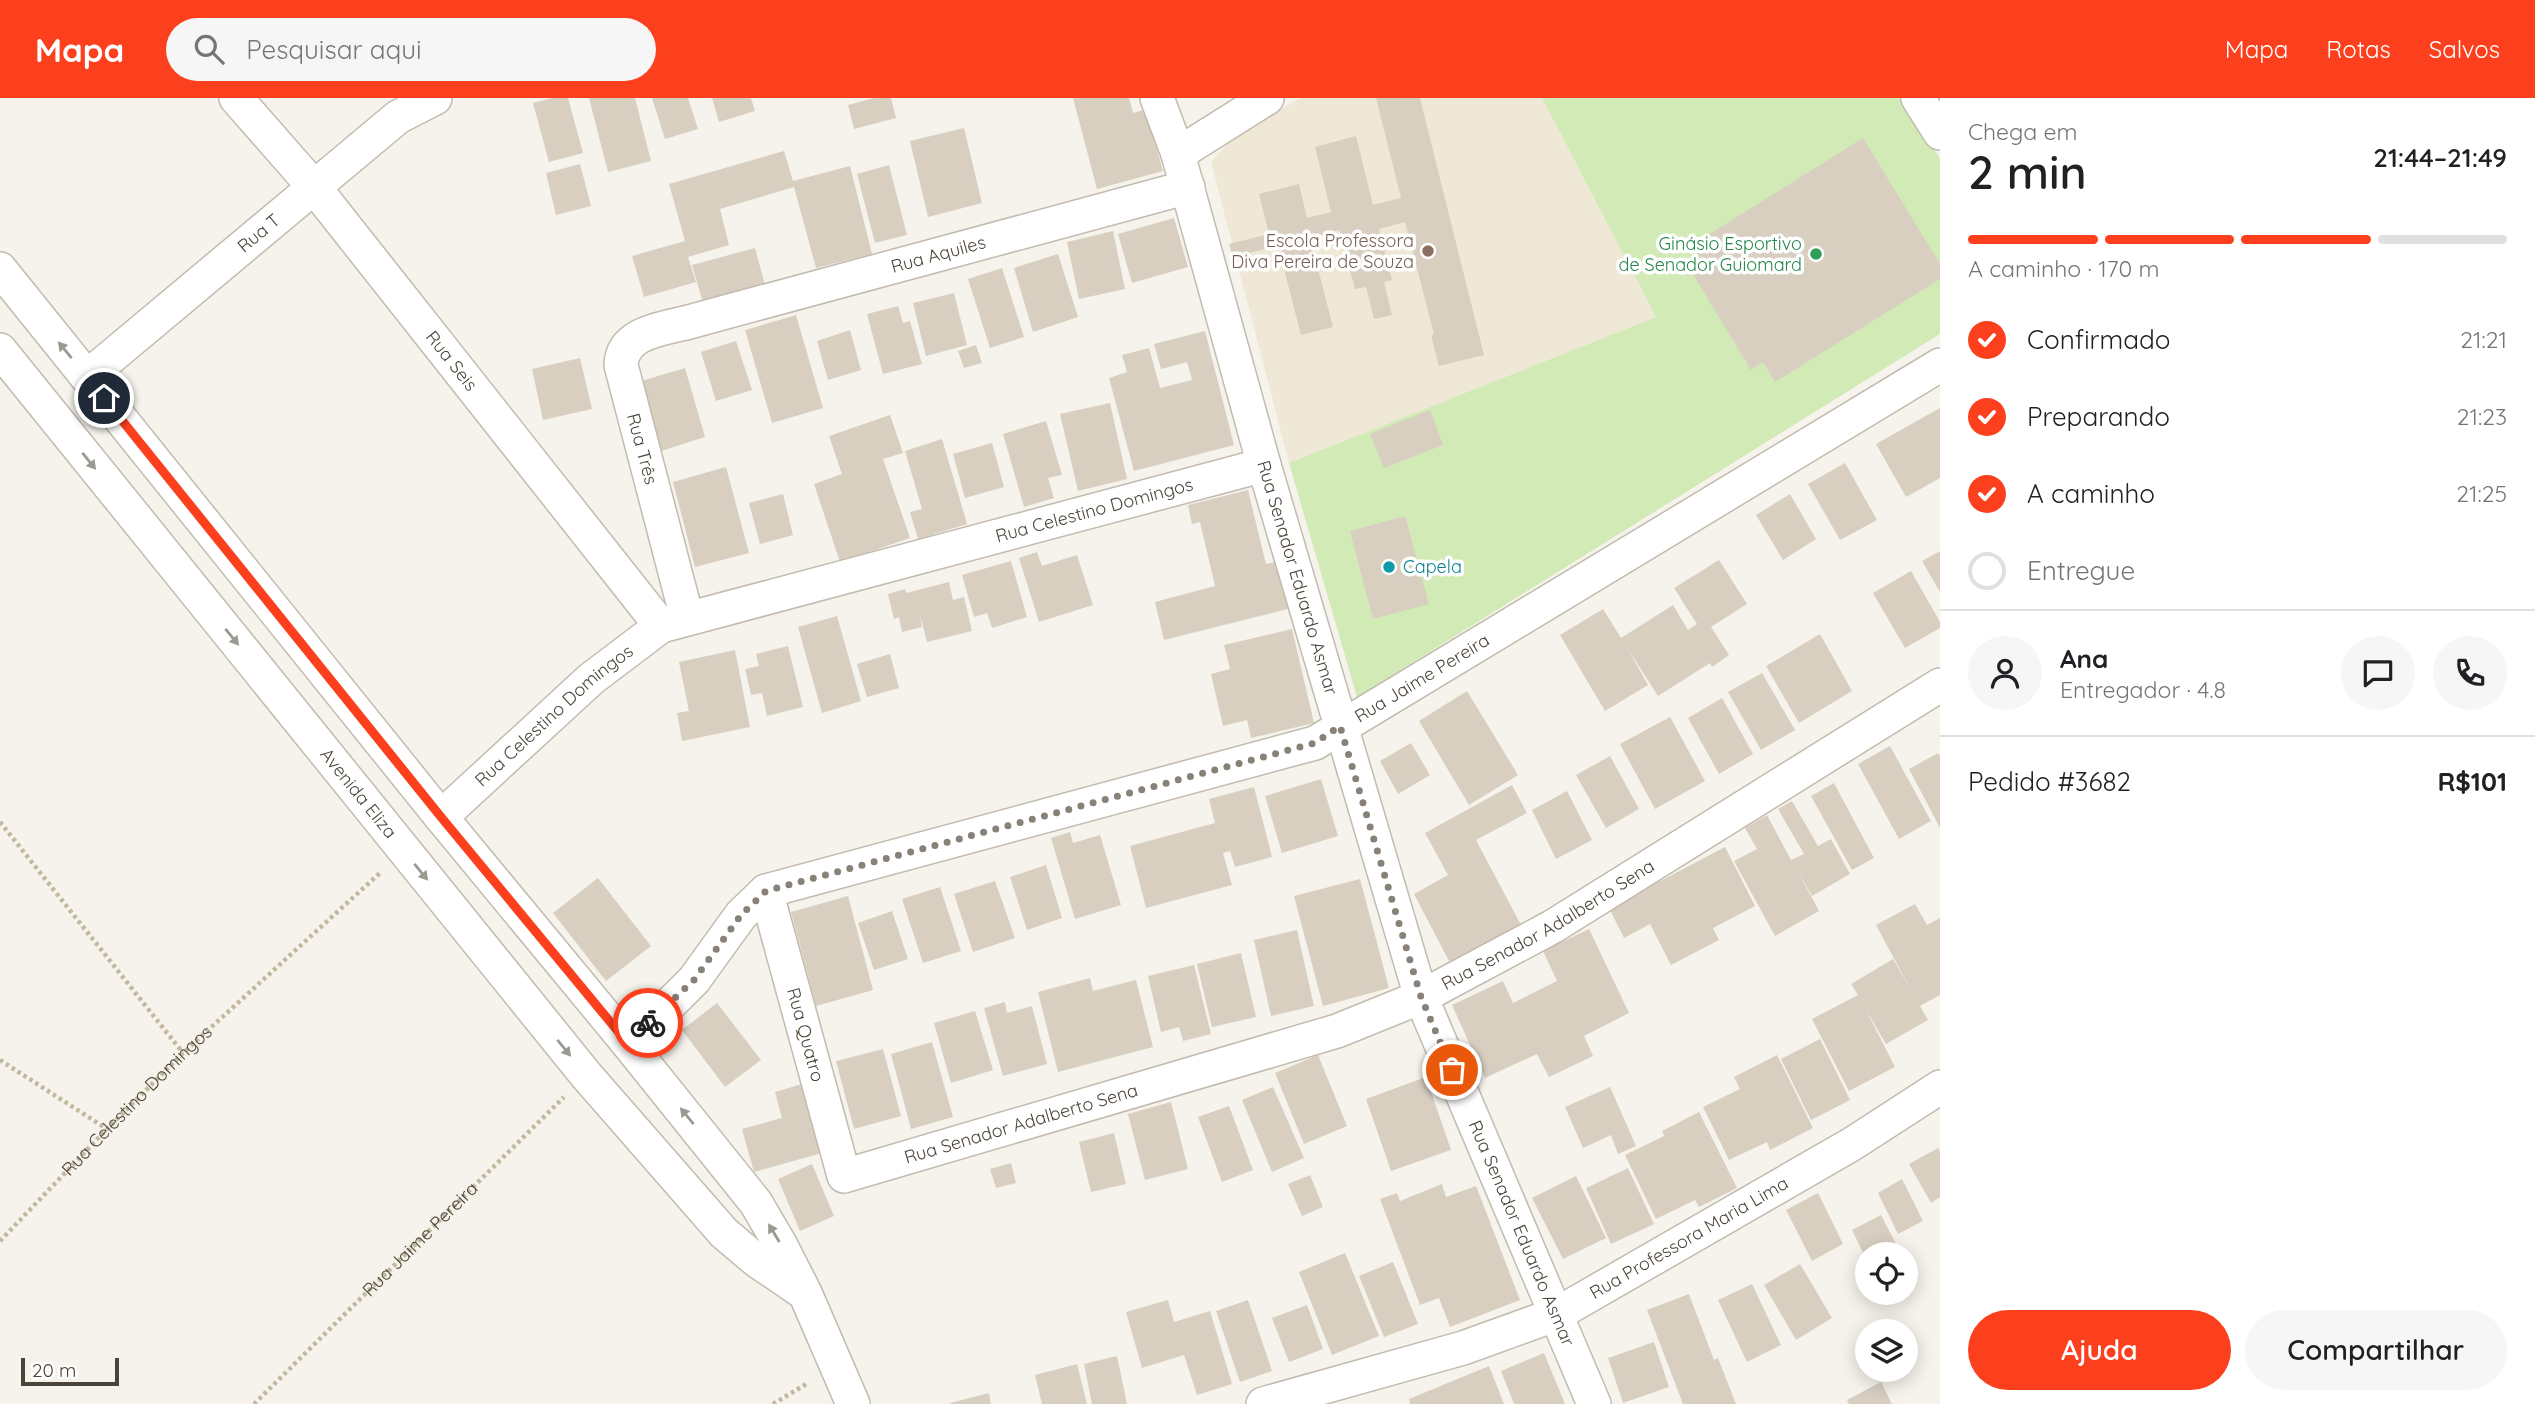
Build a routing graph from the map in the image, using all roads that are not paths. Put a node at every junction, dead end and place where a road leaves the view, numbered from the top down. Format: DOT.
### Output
graph roads {
  1 [pos="236,98"];
  2 [pos="435,98"];
  3 [pos="1157,98"];
  4 [pos="1267,98"];
  5 [pos="1919,98"];
  6 [pos="1940,133"];
  7 [pos="1178,154"];
  8 [pos="314,187"];
  9 [pos="1188,187"];
  10 [pos="0,270"];
  11 [pos="689,321"];
  12 [pos="0,350"];
  13 [pos="1940,365"];
  14 [pos="87,377"];
  15 [pos="1264,465"];
  16 [pos="674,622"];
  17 [pos="1940,685"];
  18 [pos="1340,726"];
  19 [pos="441,817"];
  20 [pos="766,891"];
  21 [pos="1421,997"];
  22 [pos="626,1041"];
  23 [pos="1940,1087"];
  24 [pos="844,1176"];
  25 [pos="805,1293"];
  26 [pos="1557,1314"];
  27 [pos="853,1404"];
  28 [pos="1263,1404"];
  29 [pos="1594,1404"];
  1 -- 8 [label="street, Rua Seis"];
  2 -- 8 [label="street, Rua T"];
  3 -- 7 [label="street, Rua Senador Eduardo Asmar"];
  4 -- 7 [label="street"];
  5 -- 6 [label="street"];
  7 -- 9 [label="street, Rua Senador Eduardo Asmar"];
  8 -- 14 [label="street, Rua T"];
  8 -- 16 [label="street, Rua Seis"];
  9 -- 11 [label="street, Rua Aquiles"];
  9 -- 15 [label="street, Rua Senador Eduardo Asmar"];
  14 -- 10 [label="street, one-way"];
  11 -- 16 [label="street, Rua Três"];
  12 -- 25 [label="street, Avenida Eliza, one-way"];
  13 -- 18 [label="street, Rua Jaime Pereira"];
  14 -- 19 [label="street"];
  15 -- 16 [label="street, Rua Celestino Domingos"];
  15 -- 18 [label="street, Rua Senador Eduardo Asmar"];
  16 -- 19 [label="street, Rua Celestino Domingos"];
  17 -- 21 [label="street, Rua Senador Adalberto Sena"];
  18 -- 20 [label="street, Rua Jaime Pereira"];
  18 -- 21 [label="street, Rua Senador Eduardo Asmar"];
  19 -- 22 [label="street"];
  20 -- 22 [label="street, Rua Jaime Pereira"];
  20 -- 24 [label="street, Rua Quatro"];
  21 -- 24 [label="street, Rua Senador Adalberto Sena"];
  21 -- 26 [label="street, Rua Senador Eduardo Asmar"];
  25 -- 22 [label="street, one-way"];
  23 -- 26 [label="street, Rua Professora Maria Lima"];
  25 -- 27 [label="street"];
  26 -- 28 [label="street, Rua Professora Maria Lima"];
  26 -- 29 [label="street, Rua Senador Eduardo Asmar"];
}
